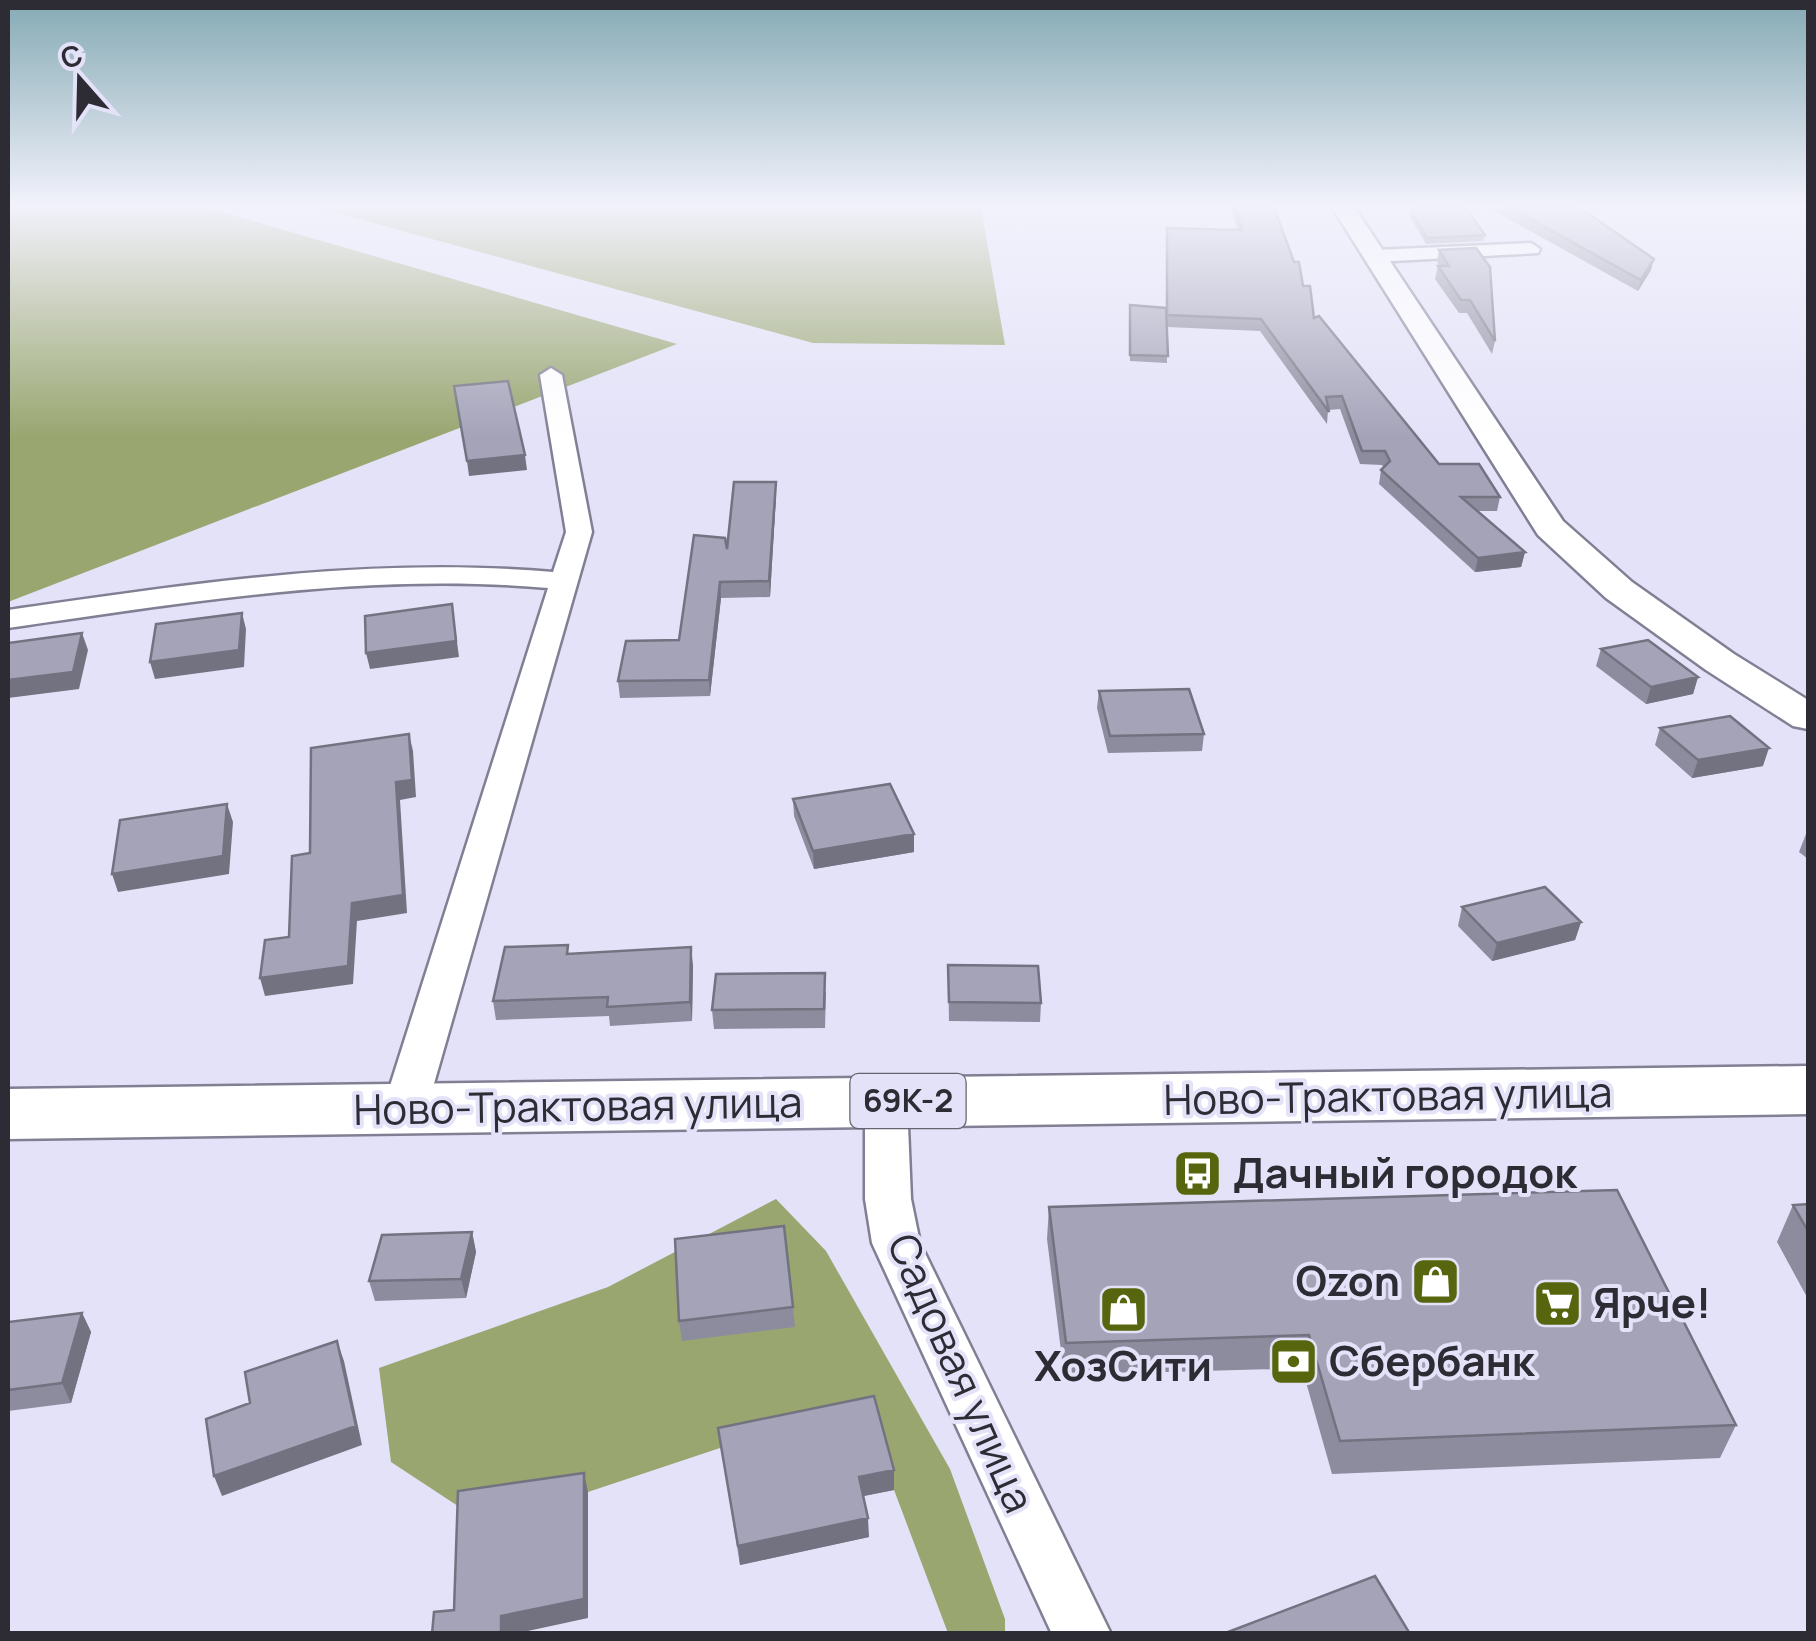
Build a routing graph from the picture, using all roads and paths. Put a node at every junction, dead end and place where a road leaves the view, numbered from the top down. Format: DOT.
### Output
graph roads {
  1 [pos="1393,284"];
  2 [pos="550,375"];
  3 [pos="562,580"];
  4 [pos="8,619"];
  5 [pos="1808,717"];
  6 [pos="1808,1090"];
  7 [pos="886,1102"];
  8 [pos="405,1108"];
  9 [pos="8,1114"];
  10 [pos="1082,1634"];
  1 -- 5 [label="street"];
  2 -- 3 [label="street"];
  3 -- 4 [label="street"];
  3 -- 8 [label="street"];
  6 -- 7 [label="main road, Ново-Трактовая улица / 69К-2"];
  7 -- 8 [label="main road, Ново-Трактовая улица / 69К-2"];
  7 -- 10 [label="street, Садовая улица"];
  8 -- 9 [label="main road, Ново-Трактовая улица / 69К-2"];
}
